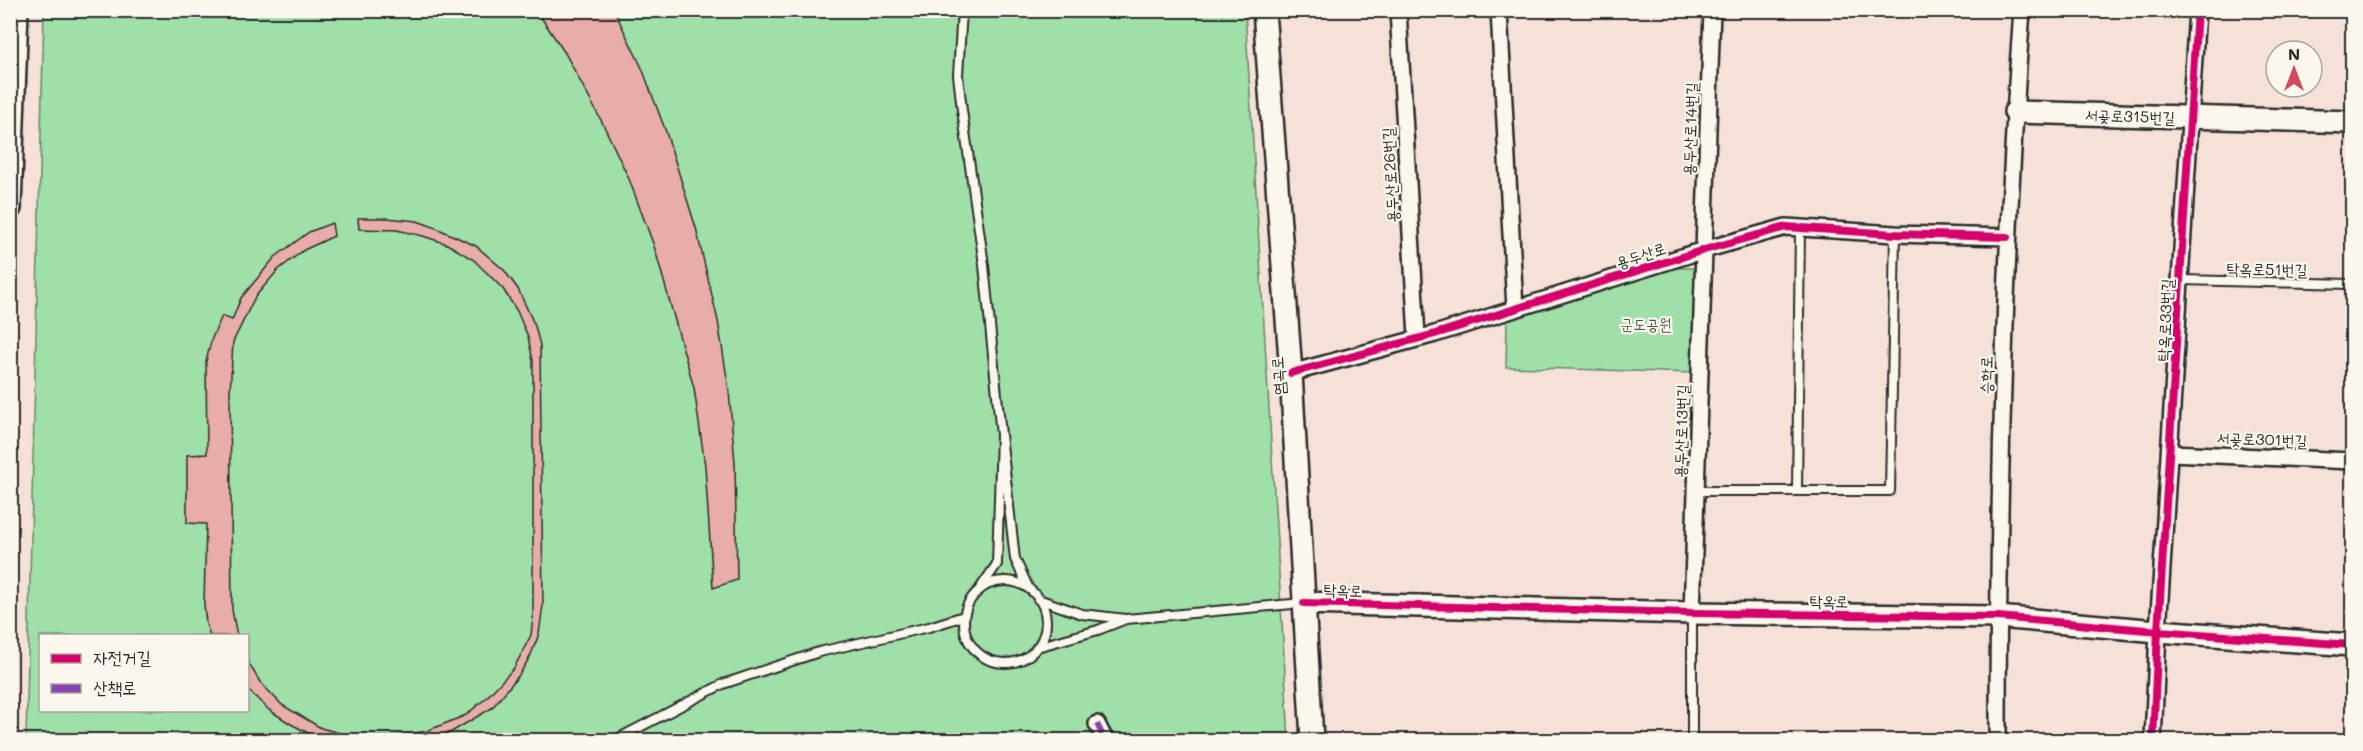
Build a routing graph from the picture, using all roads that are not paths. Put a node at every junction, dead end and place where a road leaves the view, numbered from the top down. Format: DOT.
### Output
graph roads {
  1 [pos="17,10"];
  2 [pos="27,10"];
  3 [pos="962,10"];
  4 [pos="1264,10"];
  5 [pos="1398,10"];
  6 [pos="1499,10"];
  7 [pos="1712,10"];
  8 [pos="2022,10"];
  9 [pos="2197,10"];
  10 [pos="16,40"];
  11 [pos="2015,112"];
  12 [pos="2192,118"];
  13 [pos="2352,122"];
  14 [pos="10,208"];
  15 [pos="1800,228"];
  16 [pos="1895,234"];
  17 [pos="2007,237"];
  18 [pos="1704,250"];
  19 [pos="2181,280"];
  20 [pos="2352,284"];
  21 [pos="1515,309"];
  22 [pos="1417,337"];
  23 [pos="1291,373"];
  24 [pos="1001,435"];
  25 [pos="2170,453"];
  26 [pos="2352,461"];
  27 [pos="1697,490"];
  28 [pos="1797,490"];
  29 [pos="1029,589"];
  30 [pos="979,590"];
  31 [pos="1038,599"];
  32 [pos="1304,603"];
  33 [pos="1692,613"];
  34 [pos="964,616"];
  35 [pos="1998,617"];
  36 [pos="1126,619"];
  37 [pos="2158,632"];
  38 [pos="2352,645"];
  39 [pos="1037,647"];
  40 [pos="1097,724"];
  41 [pos="615,741"];
  42 [pos="1105,741"];
  43 [pos="1312,741"];
  44 [pos="1692,741"];
  45 [pos="1998,741"];
  46 [pos="2153,741"];
  1 -- 10 [label="street"];
  2 -- 10 [label="street"];
  3 -- 24 [label="lane"];
  4 -- 23 [label="street, 염곡로"];
  5 -- 22 [label="street, 용두산로26번길"];
  6 -- 21 [label="street"];
  7 -- 18 [label="street, 용두산로14번길"];
  8 -- 11 [label="street, 승학로"];
  9 -- 12 [label="street, 탁옥로33번길"];
  10 -- 14 [label="street"];
  11 -- 12 [label="street, 서곶로315번길"];
  11 -- 17 [label="street, 승학로"];
  12 -- 13 [label="street, 서곶로315번길"];
  12 -- 19 [label="street, 탁옥로33번길"];
  15 -- 16 [label="street, 용두산로"];
  15 -- 18 [label="street, 용두산로"];
  15 -- 28 [label="lane"];
  16 -- 17 [label="street, 용두산로"];
  16 -- 28 [label="lane"];
  17 -- 35 [label="street, 승학로"];
  18 -- 21 [label="street, 용두산로"];
  18 -- 27 [label="street, 용두산로13번길"];
  19 -- 20 [label="lane, 탁옥로51번길"];
  19 -- 25 [label="street, 탁옥로33번길"];
  21 -- 22 [label="street, 용두산로"];
  22 -- 23 [label="street, 용두산로"];
  23 -- 32 [label="street, 염곡로"];
  24 -- 29 [label="lane"];
  24 -- 30 [label="lane"];
  25 -- 26 [label="street, 서곶로301번길"];
  25 -- 37 [label="street, 탁옥로33번길"];
  27 -- 28 [label="lane"];
  27 -- 33 [label="street, 용두산로13번길"];
  29 -- 30 [label="lane"];
  29 -- 31 [label="lane"];
  30 -- 34 [label="lane"];
  31 -- 36 [label="lane"];
  31 -- 39 [label="lane"];
  32 -- 33 [label="street, 탁옥로"];
  32 -- 36 [label="lane"];
  32 -- 43 [label="street, 염곡로"];
  33 -- 35 [label="street, 탁옥로"];
  33 -- 44 [label="lane"];
  34 -- 39 [label="lane"];
  34 -- 41 [label="lane"];
  35 -- 37 [label="street, 탁옥로"];
  35 -- 45 [label="street, 승학로"];
  36 -- 39 [label="lane"];
  37 -- 38 [label="street, 탁옥로"];
  37 -- 46 [label="street, 탁옥로33번길"];
  40 -- 42 [label="street"];
}
